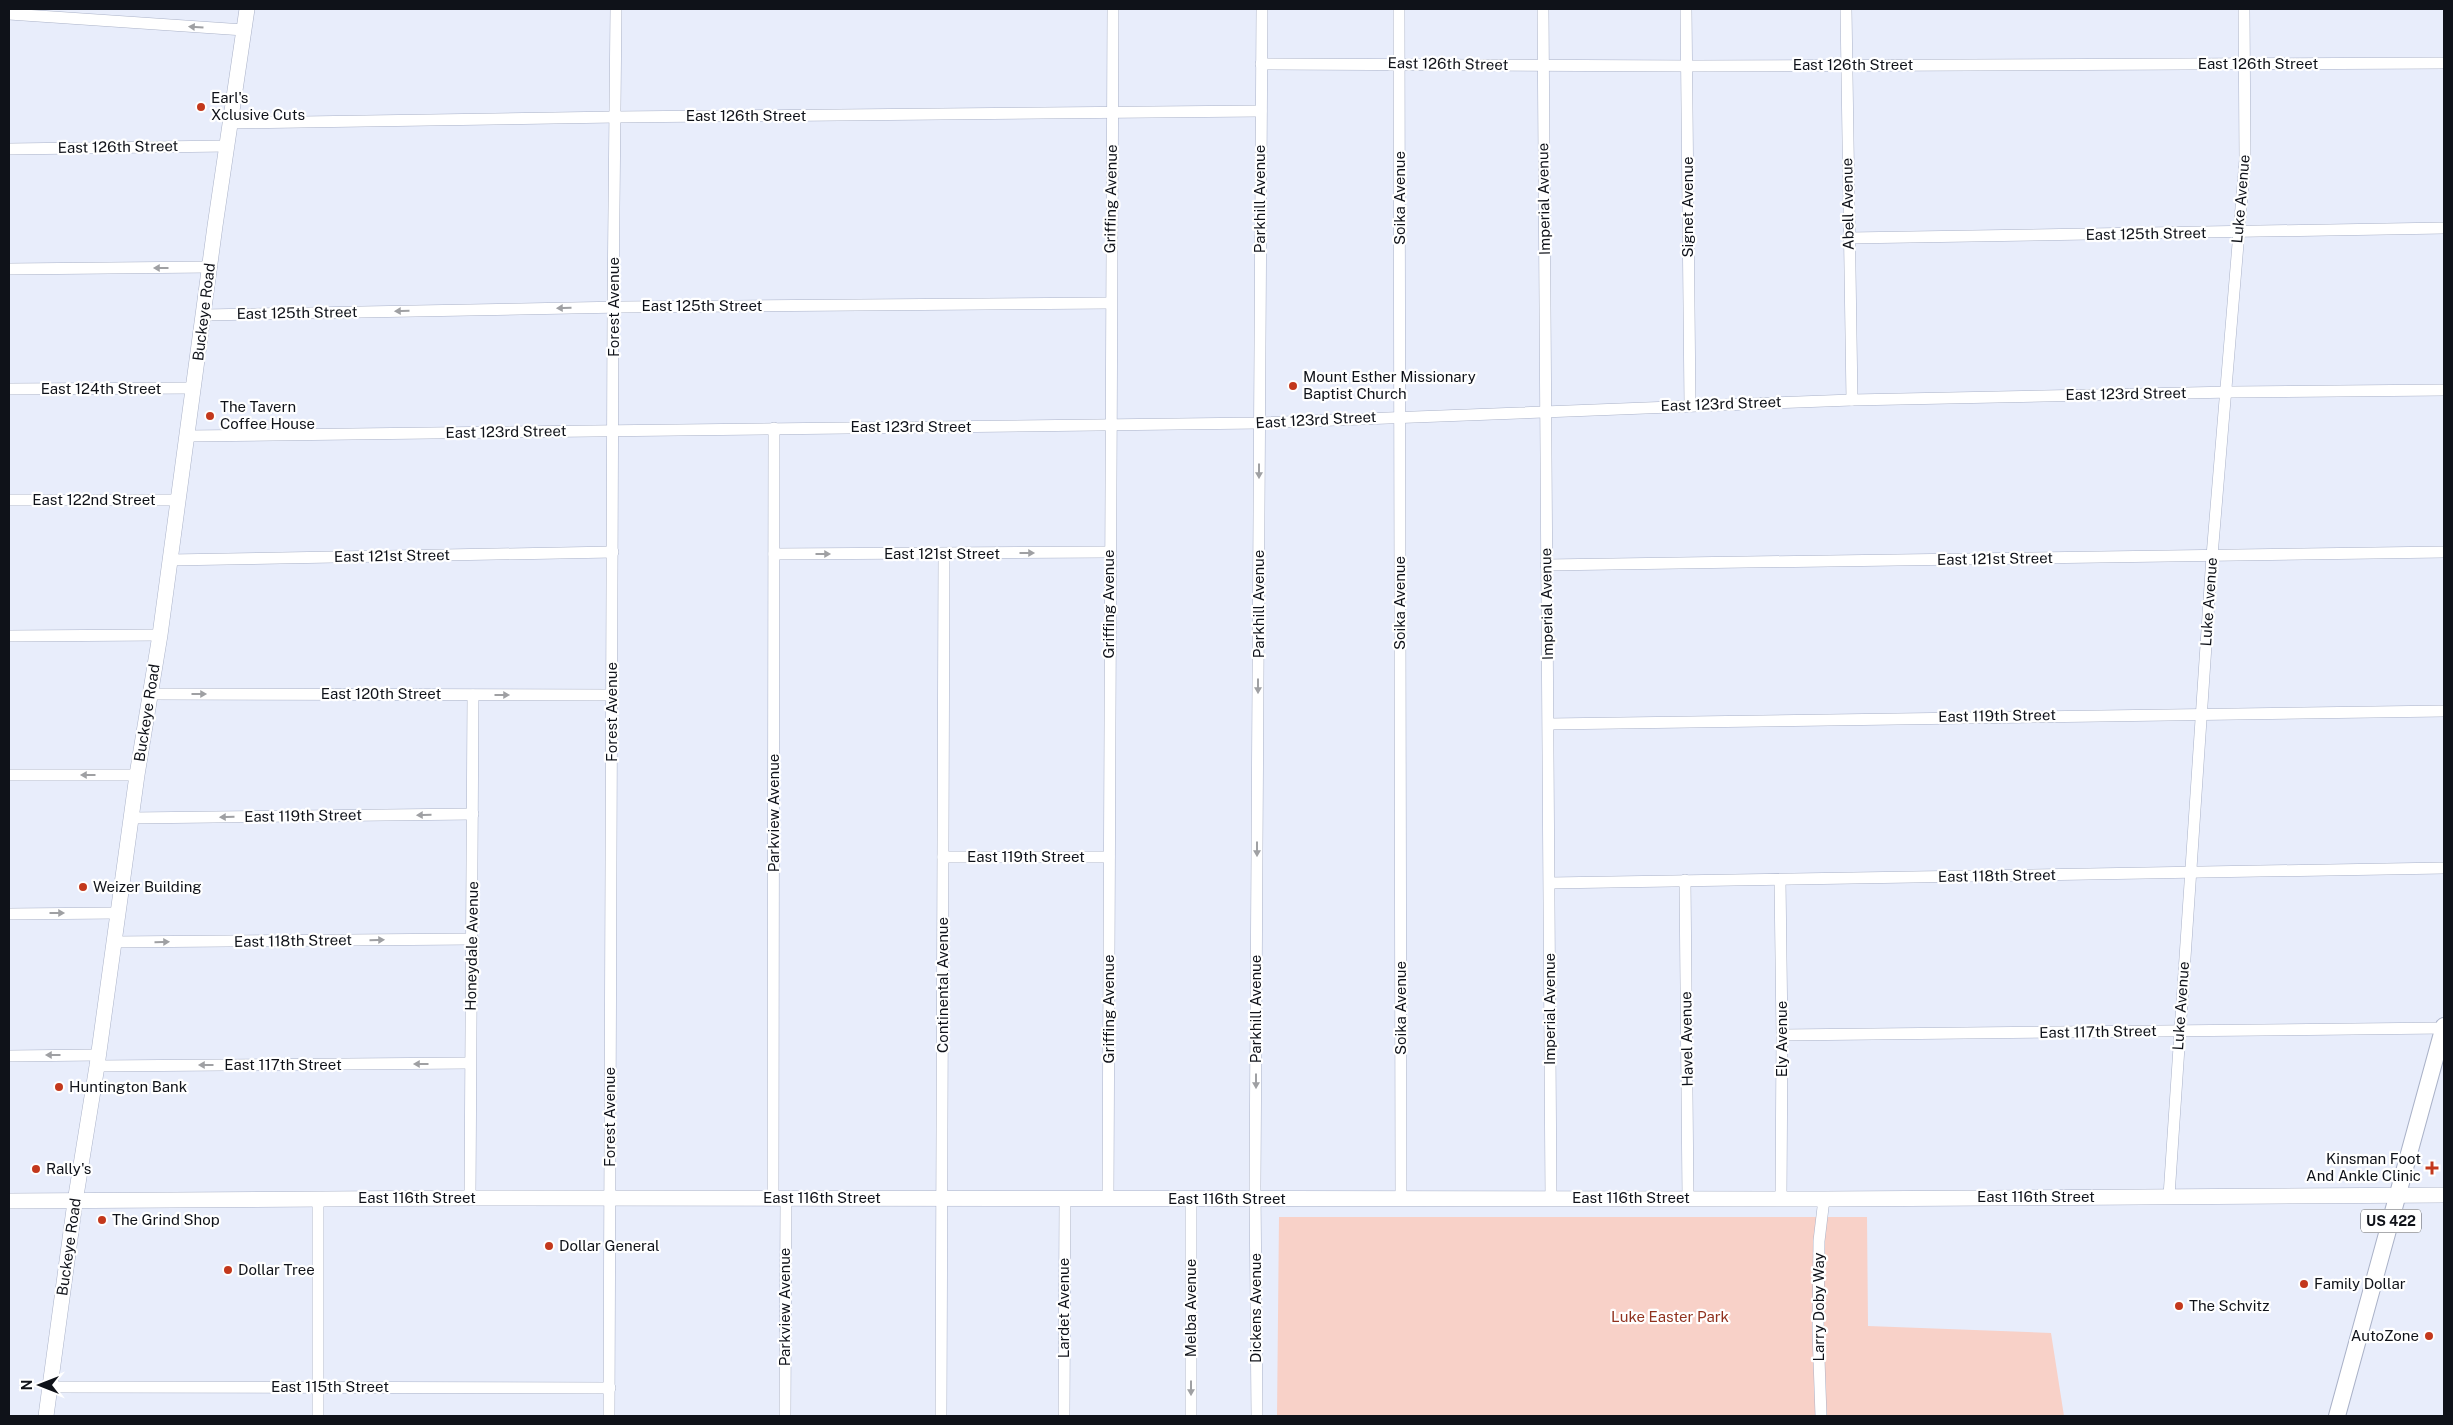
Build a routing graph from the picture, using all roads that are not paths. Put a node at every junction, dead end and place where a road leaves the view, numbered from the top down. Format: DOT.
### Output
graph roads {
  1 [pos="248,9"];
  2 [pos="616,9"];
  3 [pos="1113,9"];
  4 [pos="1262,9"];
  5 [pos="1399,9"];
  6 [pos="1543,9"];
  7 [pos="1686,9"];
  8 [pos="1846,9"];
  9 [pos="2244,9"];
  10 [pos="9,14"];
  11 [pos="244,30"];
  12 [pos="1399,63"];
  13 [pos="2444,63"];
  14 [pos="1261,64"];
  15 [pos="1846,64"];
  16 [pos="2244,65"];
  17 [pos="1543,66"];
  18 [pos="1687,66"];
  19 [pos="1261,111"];
  20 [pos="1112,114"];
  21 [pos="616,117"];
  22 [pos="230,123"];
  23 [pos="227,146"];
  24 [pos="9,149"];
  25 [pos="2444,228"];
  26 [pos="2238,232"];
  27 [pos="1849,238"];
  28 [pos="210,267"];
  29 [pos="9,268"];
  30 [pos="1110,303"];
  31 [pos="613,307"];
  32 [pos="204,314"];
  33 [pos="194,388"];
  34 [pos="9,389"];
  35 [pos="2444,390"];
  36 [pos="2225,392"];
  37 [pos="1852,400"];
  38 [pos="1690,405"];
  39 [pos="1546,410"];
  40 [pos="1400,416"];
  41 [pos="1260,422"];
  42 [pos="1110,425"];
  43 [pos="774,428"];
  44 [pos="613,431"];
  45 [pos="188,436"];
  46 [pos="9,500"];
  47 [pos="178,500"];
  48 [pos="613,552"];
  49 [pos="1109,552"];
  50 [pos="2444,552"];
  51 [pos="774,554"];
  52 [pos="944,554"];
  53 [pos="2212,556"];
  54 [pos="170,560"];
  55 [pos="1546,566"];
  56 [pos="9,636"];
  57 [pos="160,636"];
  58 [pos="150,694"];
  59 [pos="473,694"];
  60 [pos="612,694"];
  61 [pos="2444,711"];
  62 [pos="2202,713"];
  63 [pos="1549,724"];
  64 [pos="9,775"];
  65 [pos="137,775"];
  66 [pos="473,814"];
  67 [pos="132,818"];
  68 [pos="943,857"];
  69 [pos="1109,857"];
  70 [pos="2444,868"];
  71 [pos="2191,872"];
  72 [pos="1685,880"];
  73 [pos="1780,880"];
  74 [pos="1550,883"];
  75 [pos="118,913"];
  76 [pos="9,914"];
  77 [pos="473,939"];
  78 [pos="114,942"];
  79 [pos="2444,1027"];
  80 [pos="2179,1031"];
  81 [pos="1782,1035"];
  82 [pos="2441,1047"];
  83 [pos="9,1056"];
  84 [pos="98,1061"];
  85 [pos="470,1063"];
  86 [pos="2398,1194"];
  87 [pos="2169,1196"];
  88 [pos="2444,1196"];
  89 [pos="470,1198"];
  90 [pos="610,1198"];
  91 [pos="779,1198"];
  92 [pos="943,1198"];
  93 [pos="1401,1198"];
  94 [pos="1688,1198"];
  95 [pos="318,1199"];
  96 [pos="1065,1199"];
  97 [pos="1108,1199"];
  98 [pos="1191,1199"];
  99 [pos="1255,1199"];
  100 [pos="1551,1199"];
  101 [pos="1781,1199"];
  102 [pos="1824,1199"];
  103 [pos="9,1201"];
  104 [pos="75,1202"];
  105 [pos="50,1387"];
  106 [pos="318,1387"];
  107 [pos="610,1388"];
  108 [pos="46,1416"];
  109 [pos="318,1416"];
  110 [pos="610,1416"];
  111 [pos="785,1416"];
  112 [pos="941,1416"];
  113 [pos="1064,1416"];
  114 [pos="1191,1416"];
  115 [pos="1257,1416"];
  116 [pos="1822,1416"];
  117 [pos="2337,1416"];
  1 -- 11 [label="main road, Buckeye Road"];
  2 -- 21 [label="street, Forest Avenue"];
  3 -- 20 [label="street, Griffing Avenue"];
  4 -- 14 [label="street, Parkhill Avenue"];
  5 -- 12 [label="street, Soika Avenue"];
  6 -- 17 [label="street, Imperial Avenue"];
  7 -- 18 [label="street, Signet Avenue"];
  8 -- 15 [label="street, Abell Avenue"];
  9 -- 16 [label="street, Luke Avenue"];
  11 -- 10 [label="street, one-way"];
  11 -- 22 [label="main road, Buckeye Road"];
  12 -- 14 [label="street, East 126th Street"];
  12 -- 17 [label="street, East 126th Street"];
  12 -- 40 [label="street, Soika Avenue"];
  13 -- 16 [label="street, East 126th Street"];
  14 -- 19 [label="street, Parkhill Avenue"];
  15 -- 16 [label="street, East 126th Street"];
  15 -- 18 [label="street, East 126th Street"];
  15 -- 27 [label="street, Abell Avenue"];
  16 -- 26 [label="street, Luke Avenue"];
  17 -- 18 [label="street, East 126th Street"];
  17 -- 39 [label="street, Imperial Avenue"];
  18 -- 38 [label="street, Signet Avenue"];
  19 -- 20 [label="street, East 126th Street"];
  19 -- 41 [label="street, Parkhill Avenue"];
  20 -- 21 [label="street, East 126th Street"];
  20 -- 30 [label="street, Griffing Avenue"];
  21 -- 22 [label="street, East 126th Street"];
  21 -- 31 [label="street, Forest Avenue"];
  22 -- 23 [label="main road, Buckeye Road"];
  23 -- 24 [label="street, East 126th Street"];
  23 -- 28 [label="main road, Buckeye Road"];
  25 -- 26 [label="street, East 125th Street"];
  26 -- 27 [label="street, East 125th Street"];
  26 -- 36 [label="street, Luke Avenue"];
  27 -- 37 [label="street, Abell Avenue"];
  28 -- 29 [label="street, one-way"];
  28 -- 32 [label="main road, Buckeye Road"];
  30 -- 31 [label="street, East 125th Street"];
  30 -- 42 [label="street, Griffing Avenue"];
  31 -- 32 [label="street, East 125th Street, one-way"];
  31 -- 44 [label="street, Forest Avenue"];
  32 -- 33 [label="main road, Buckeye Road"];
  33 -- 34 [label="street, East 124th Street"];
  33 -- 45 [label="main road, Buckeye Road"];
  35 -- 36 [label="street, East 123rd Street"];
  36 -- 37 [label="street, East 123rd Street"];
  36 -- 53 [label="street, Luke Avenue"];
  37 -- 38 [label="street, East 123rd Street"];
  38 -- 39 [label="street, East 123rd Street"];
  39 -- 40 [label="street, East 123rd Street"];
  39 -- 55 [label="street, Imperial Avenue"];
  40 -- 41 [label="street, East 123rd Street"];
  40 -- 93 [label="street, Soika Avenue"];
  41 -- 42 [label="street, East 123rd Street"];
  41 -- 99 [label="street, Parkhill Avenue, one-way"];
  42 -- 43 [label="street, East 123rd Street"];
  42 -- 49 [label="street, Griffing Avenue"];
  43 -- 44 [label="street, East 123rd Street"];
  43 -- 51 [label="street, Parkview Avenue"];
  44 -- 45 [label="street, East 123rd Street"];
  44 -- 48 [label="street, Forest Avenue"];
  45 -- 47 [label="main road, Buckeye Road"];
  46 -- 47 [label="street, East 122nd Street"];
  47 -- 54 [label="main road, Buckeye Road"];
  48 -- 54 [label="street, East 121st Street"];
  48 -- 60 [label="street, Forest Avenue"];
  52 -- 49 [label="street, East 121st Street, one-way"];
  49 -- 69 [label="street, Griffing Avenue"];
  50 -- 53 [label="street, East 121st Street"];
  51 -- 52 [label="street, East 121st Street, one-way"];
  51 -- 91 [label="street, Parkview Avenue"];
  52 -- 68 [label="street, Continental Avenue"];
  53 -- 55 [label="street, East 121st Street"];
  53 -- 62 [label="street, Luke Avenue"];
  54 -- 57 [label="main road, Buckeye Road"];
  55 -- 63 [label="street, Imperial Avenue"];
  56 -- 57 [label="street"];
  57 -- 58 [label="main road, Buckeye Road"];
  58 -- 59 [label="street, East 120th Street, one-way"];
  58 -- 65 [label="main road, Buckeye Road"];
  59 -- 60 [label="street, East 120th Street, one-way"];
  59 -- 66 [label="street, Honeydale Avenue"];
  60 -- 90 [label="street, Forest Avenue"];
  61 -- 62 [label="street, East 119th Street"];
  62 -- 63 [label="street, East 119th Street"];
  62 -- 71 [label="street, Luke Avenue"];
  63 -- 74 [label="street, Imperial Avenue"];
  65 -- 64 [label="street, one-way"];
  65 -- 67 [label="main road, Buckeye Road"];
  66 -- 67 [label="street, East 119th Street, one-way"];
  66 -- 77 [label="street, Honeydale Avenue"];
  67 -- 75 [label="main road, Buckeye Road"];
  68 -- 69 [label="street, East 119th Street"];
  68 -- 92 [label="street, Continental Avenue"];
  69 -- 97 [label="street, Griffing Avenue"];
  70 -- 71 [label="street, East 118th Street"];
  71 -- 73 [label="street, East 118th Street"];
  71 -- 80 [label="street, Luke Avenue"];
  72 -- 73 [label="street, East 118th Street"];
  72 -- 74 [label="street, East 118th Street"];
  72 -- 94 [label="street, Havel Avenue"];
  73 -- 81 [label="street, Ely Avenue"];
  74 -- 100 [label="street, Imperial Avenue"];
  76 -- 75 [label="street, one-way"];
  75 -- 78 [label="main road, Buckeye Road"];
  78 -- 77 [label="street, East 118th Street, one-way"];
  77 -- 85 [label="street, Honeydale Avenue"];
  78 -- 84 [label="main road, Buckeye Road"];
  79 -- 80 [label="street, East 117th Street"];
  79 -- 82 [label="main road, US 422"];
  80 -- 81 [label="street, East 117th Street"];
  80 -- 87 [label="street, Luke Avenue"];
  81 -- 101 [label="street, Ely Avenue"];
  82 -- 86 [label="main road, US 422"];
  84 -- 83 [label="street, East 117th Street, one-way"];
  85 -- 84 [label="street, East 117th Street, one-way"];
  84 -- 104 [label="main road, Buckeye Road"];
  85 -- 89 [label="street, Honeydale Avenue"];
  86 -- 87 [label="main road, East 116th Street"];
  86 -- 88 [label="main road, East 116th Street"];
  86 -- 117 [label="main road, US 422"];
  87 -- 102 [label="main road, East 116th Street"];
  89 -- 90 [label="main road, East 116th Street"];
  89 -- 95 [label="main road, East 116th Street"];
  90 -- 91 [label="main road, East 116th Street"];
  90 -- 107 [label="street, Forest Avenue"];
  91 -- 92 [label="main road, East 116th Street"];
  91 -- 111 [label="street, Parkview Avenue"];
  92 -- 96 [label="main road, East 116th Street"];
  92 -- 112 [label="street, Continental Avenue"];
  93 -- 99 [label="main road, East 116th Street"];
  93 -- 100 [label="main road, East 116th Street"];
  94 -- 100 [label="main road, East 116th Street"];
  94 -- 101 [label="main road, East 116th Street"];
  95 -- 104 [label="main road, East 116th Street"];
  95 -- 106 [label="street"];
  96 -- 97 [label="main road, East 116th Street"];
  96 -- 113 [label="street, Lardet Avenue"];
  97 -- 98 [label="main road, East 116th Street"];
  98 -- 99 [label="main road, East 116th Street"];
  98 -- 114 [label="street, Melba Avenue, one-way"];
  99 -- 115 [label="street, Dickens Avenue"];
  101 -- 102 [label="main road, East 116th Street"];
  102 -- 116 [label="street, Larry Doby Way"];
  103 -- 104 [label="main road, East 116th Street"];
  104 -- 105 [label="main road, Buckeye Road"];
  105 -- 106 [label="street, East 115th Street"];
  105 -- 108 [label="main road, Buckeye Road"];
  106 -- 107 [label="street, East 115th Street"];
  106 -- 109 [label="street"];
  107 -- 110 [label="street, Forest Avenue"];
}
